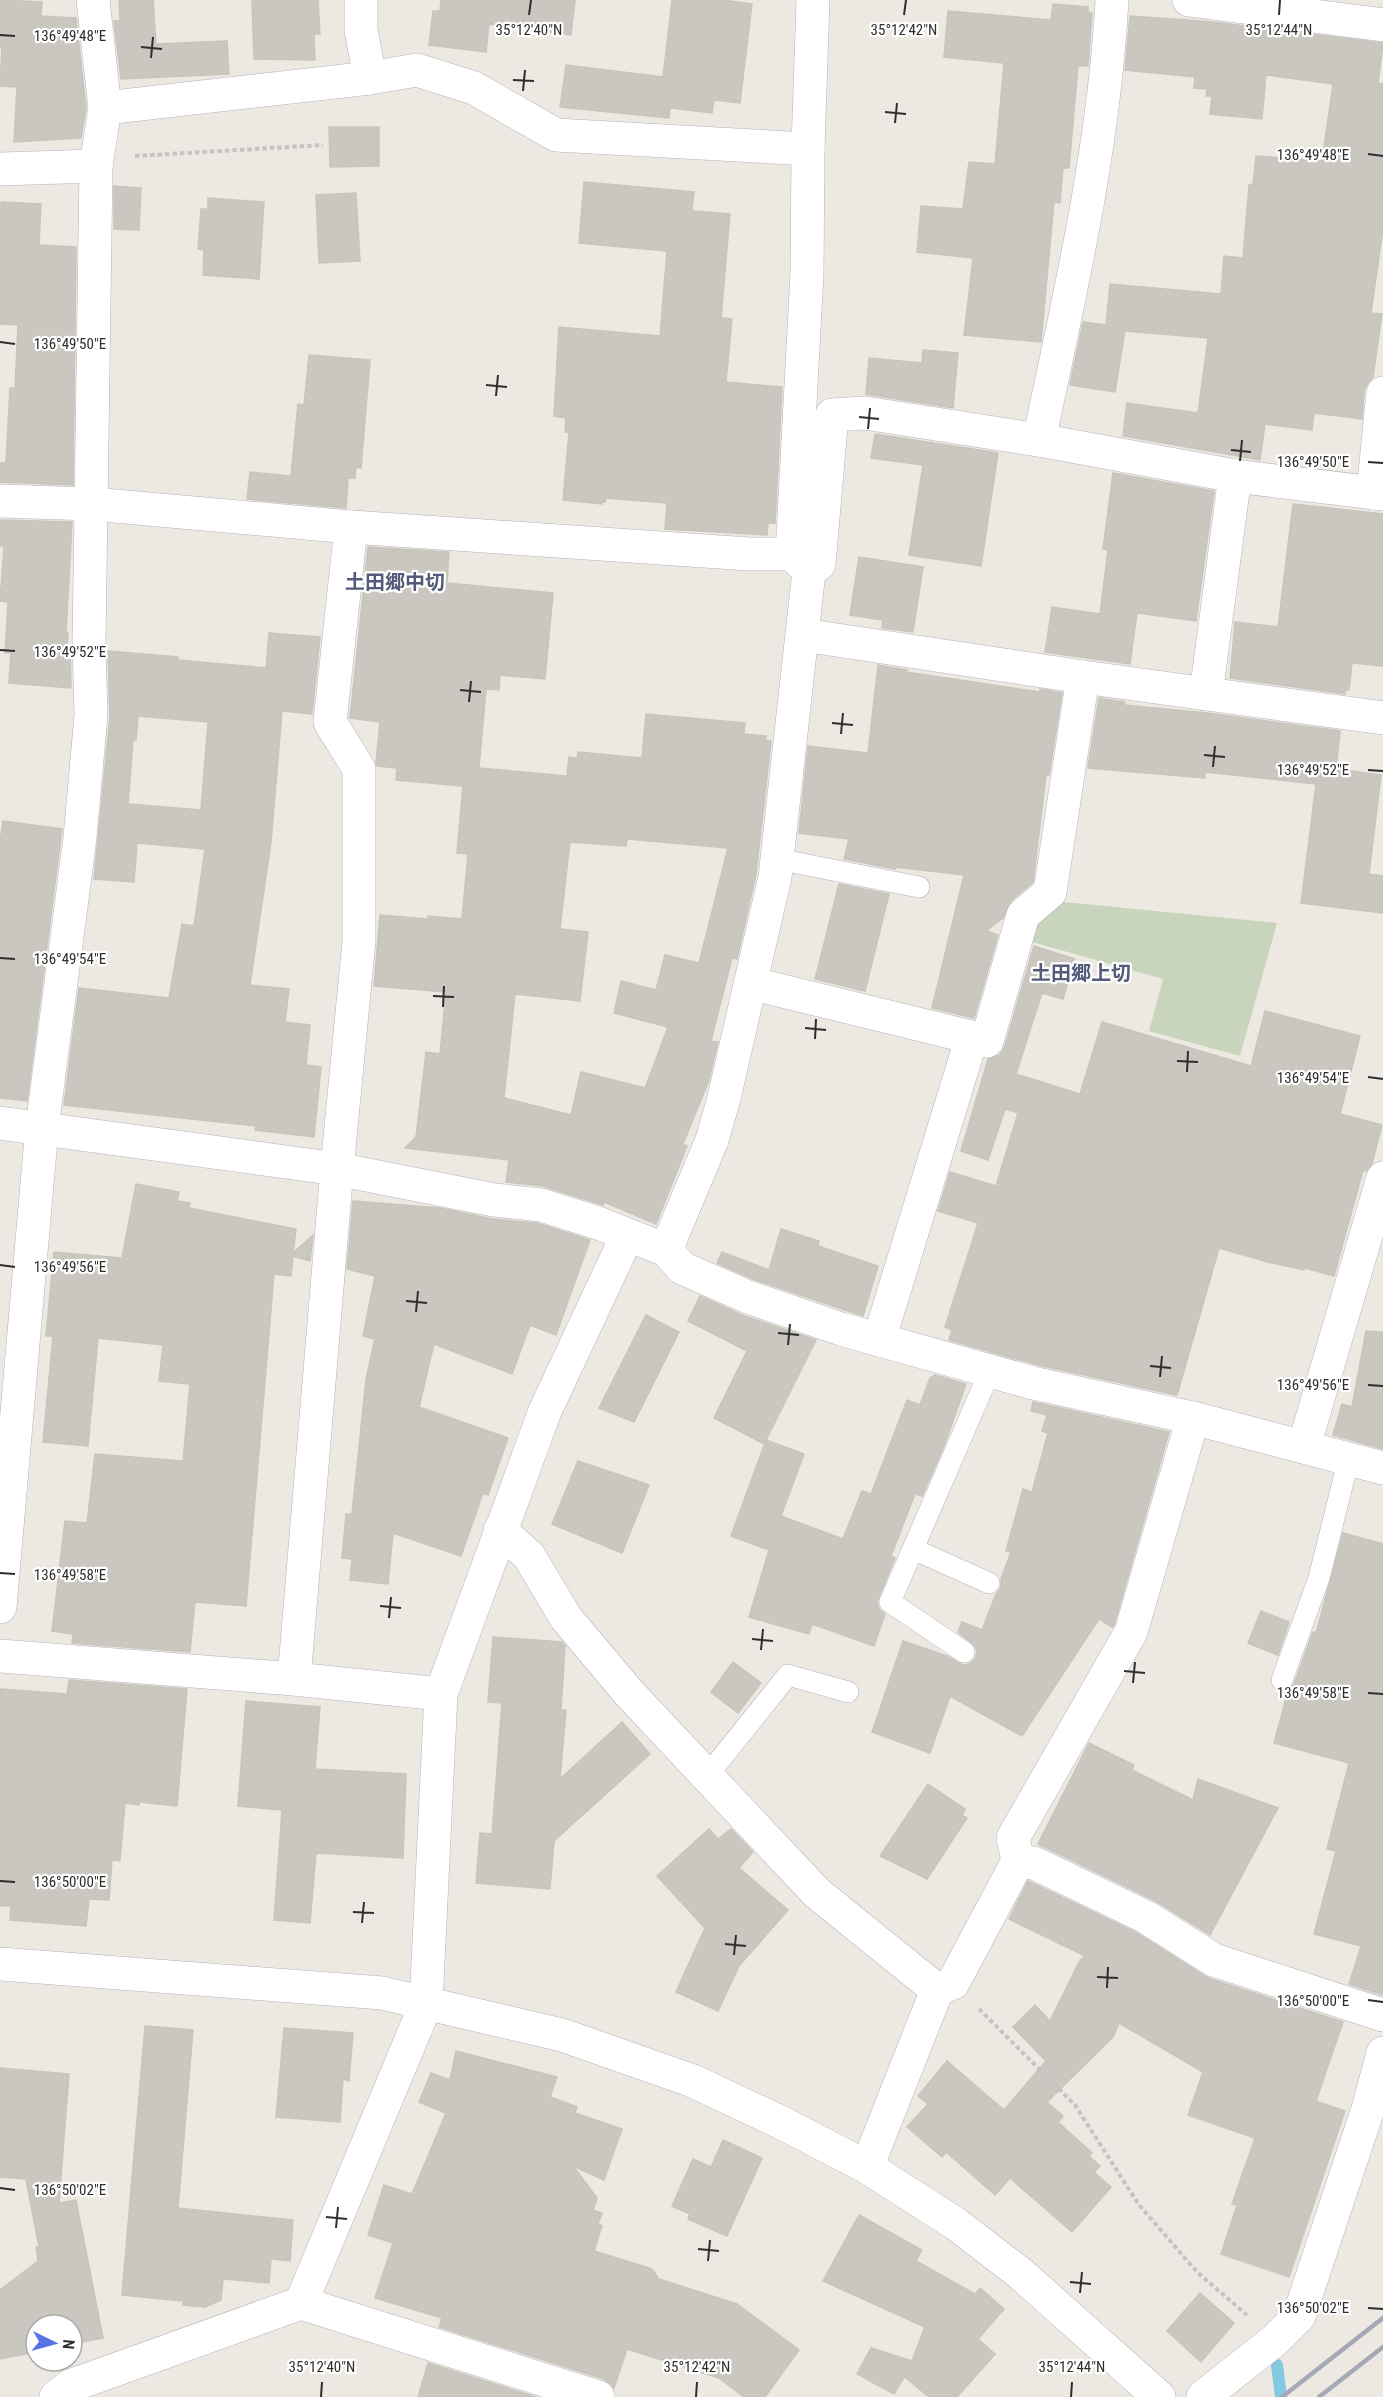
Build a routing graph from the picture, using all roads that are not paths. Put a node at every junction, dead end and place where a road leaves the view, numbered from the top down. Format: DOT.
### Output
graph roads {
  1 [pos="93,0"];
  2 [pos="361,0"];
  3 [pos="813,0"];
  4 [pos="1112,0"];
  5 [pos="1189,0"];
  6 [pos="1383,25"];
  7 [pos="370,78"];
  8 [pos="105,108"];
  9 [pos="808,149"];
  10 [pos="96,162"];
  11 [pos="0,169"];
  12 [pos="1383,393"];
  13 [pos="1039,440"];
  14 [pos="1235,476"];
  15 [pos="1378,493"];
  16 [pos="0,501"];
  17 [pos="93,504"];
  18 [pos="351,527"];
  19 [pos="801,562"];
  20 [pos="803,635"];
  21 [pos="1083,677"];
  22 [pos="1206,694"];
  23 [pos="1383,718"];
  24 [pos="777,859"];
  25 [pos="919,887"];
  26 [pos="750,982"];
  27 [pos="972,1037"];
  28 [pos="0,1123"];
  29 [pos="42,1127"];
  30 [pos="337,1169"];
  31 [pos="1383,1178"];
  32 [pos="627,1236"];
  33 [pos="666,1250"];
  34 [pos="879,1340"];
  35 [pos="990,1371"];
  36 [pos="1193,1418"];
  37 [pos="1304,1446"];
  38 [pos="1349,1458"];
  39 [pos="1383,1468"];
  40 [pos="500,1530"];
  41 [pos="913,1549"];
  42 [pos="989,1583"];
  43 [pos="0,1607"];
  44 [pos="964,1652"];
  45 [pos="0,1656"];
  46 [pos="294,1679"];
  47 [pos="1282,1680"];
  48 [pos="848,1692"];
  49 [pos="441,1694"];
  50 [pos="707,1776"];
  51 [pos="1018,1861"];
  52 [pos="0,1964"];
  53 [pos="945,1986"];
  54 [pos="426,2004"];
  55 [pos="1383,2015"];
  56 [pos="1383,2053"];
  57 [pos="867,2167"];
  58 [pos="301,2303"];
  59 [pos="56,2397"];
  60 [pos="598,2397"];
  61 [pos="1159,2397"];
  62 [pos="1203,2397"];
  1 -- 8 [label="street"];
  2 -- 7 [label="street"];
  3 -- 9 [label="street"];
  4 -- 13 [label="street"];
  5 -- 6 [label="street"];
  7 -- 8 [label="street"];
  7 -- 9 [label="street"];
  8 -- 10 [label="street"];
  9 -- 19 [label="street"];
  10 -- 11 [label="street"];
  10 -- 17 [label="street"];
  12 -- 15 [label="street"];
  13 -- 14 [label="street"];
  13 -- 19 [label="street"];
  14 -- 15 [label="street"];
  14 -- 22 [label="street"];
  16 -- 17 [label="street"];
  17 -- 18 [label="street"];
  17 -- 29 [label="street"];
  18 -- 19 [label="street"];
  18 -- 30 [label="street"];
  19 -- 20 [label="street"];
  20 -- 21 [label="street"];
  20 -- 24 [label="street"];
  21 -- 22 [label="street"];
  21 -- 27 [label="street"];
  22 -- 23 [label="street"];
  24 -- 25 [label="lane"];
  24 -- 26 [label="street"];
  26 -- 27 [label="street"];
  26 -- 33 [label="street"];
  27 -- 34 [label="street"];
  28 -- 29 [label="street"];
  29 -- 30 [label="street"];
  29 -- 43 [label="street"];
  30 -- 32 [label="street"];
  30 -- 46 [label="street"];
  31 -- 37 [label="street"];
  32 -- 33 [label="street"];
  32 -- 40 [label="street"];
  33 -- 34 [label="street"];
  34 -- 35 [label="street"];
  35 -- 36 [label="street"];
  35 -- 41 [label="lane"];
  36 -- 37 [label="street"];
  36 -- 51 [label="street"];
  37 -- 38 [label="street"];
  38 -- 39 [label="street"];
  38 -- 47 [label="lane"];
  40 -- 49 [label="street"];
  40 -- 50 [label="street"];
  41 -- 42 [label="lane"];
  41 -- 44 [label="lane"];
  45 -- 46 [label="street"];
  46 -- 49 [label="street"];
  48 -- 50 [label="lane"];
  49 -- 54 [label="street"];
  50 -- 53 [label="street"];
  51 -- 53 [label="street"];
  51 -- 55 [label="street"];
  52 -- 54 [label="street"];
  53 -- 57 [label="street"];
  54 -- 57 [label="street"];
  54 -- 58 [label="street"];
  56 -- 62 [label="street"];
  57 -- 61 [label="street"];
  58 -- 59 [label="street"];
  58 -- 60 [label="street"];
}
